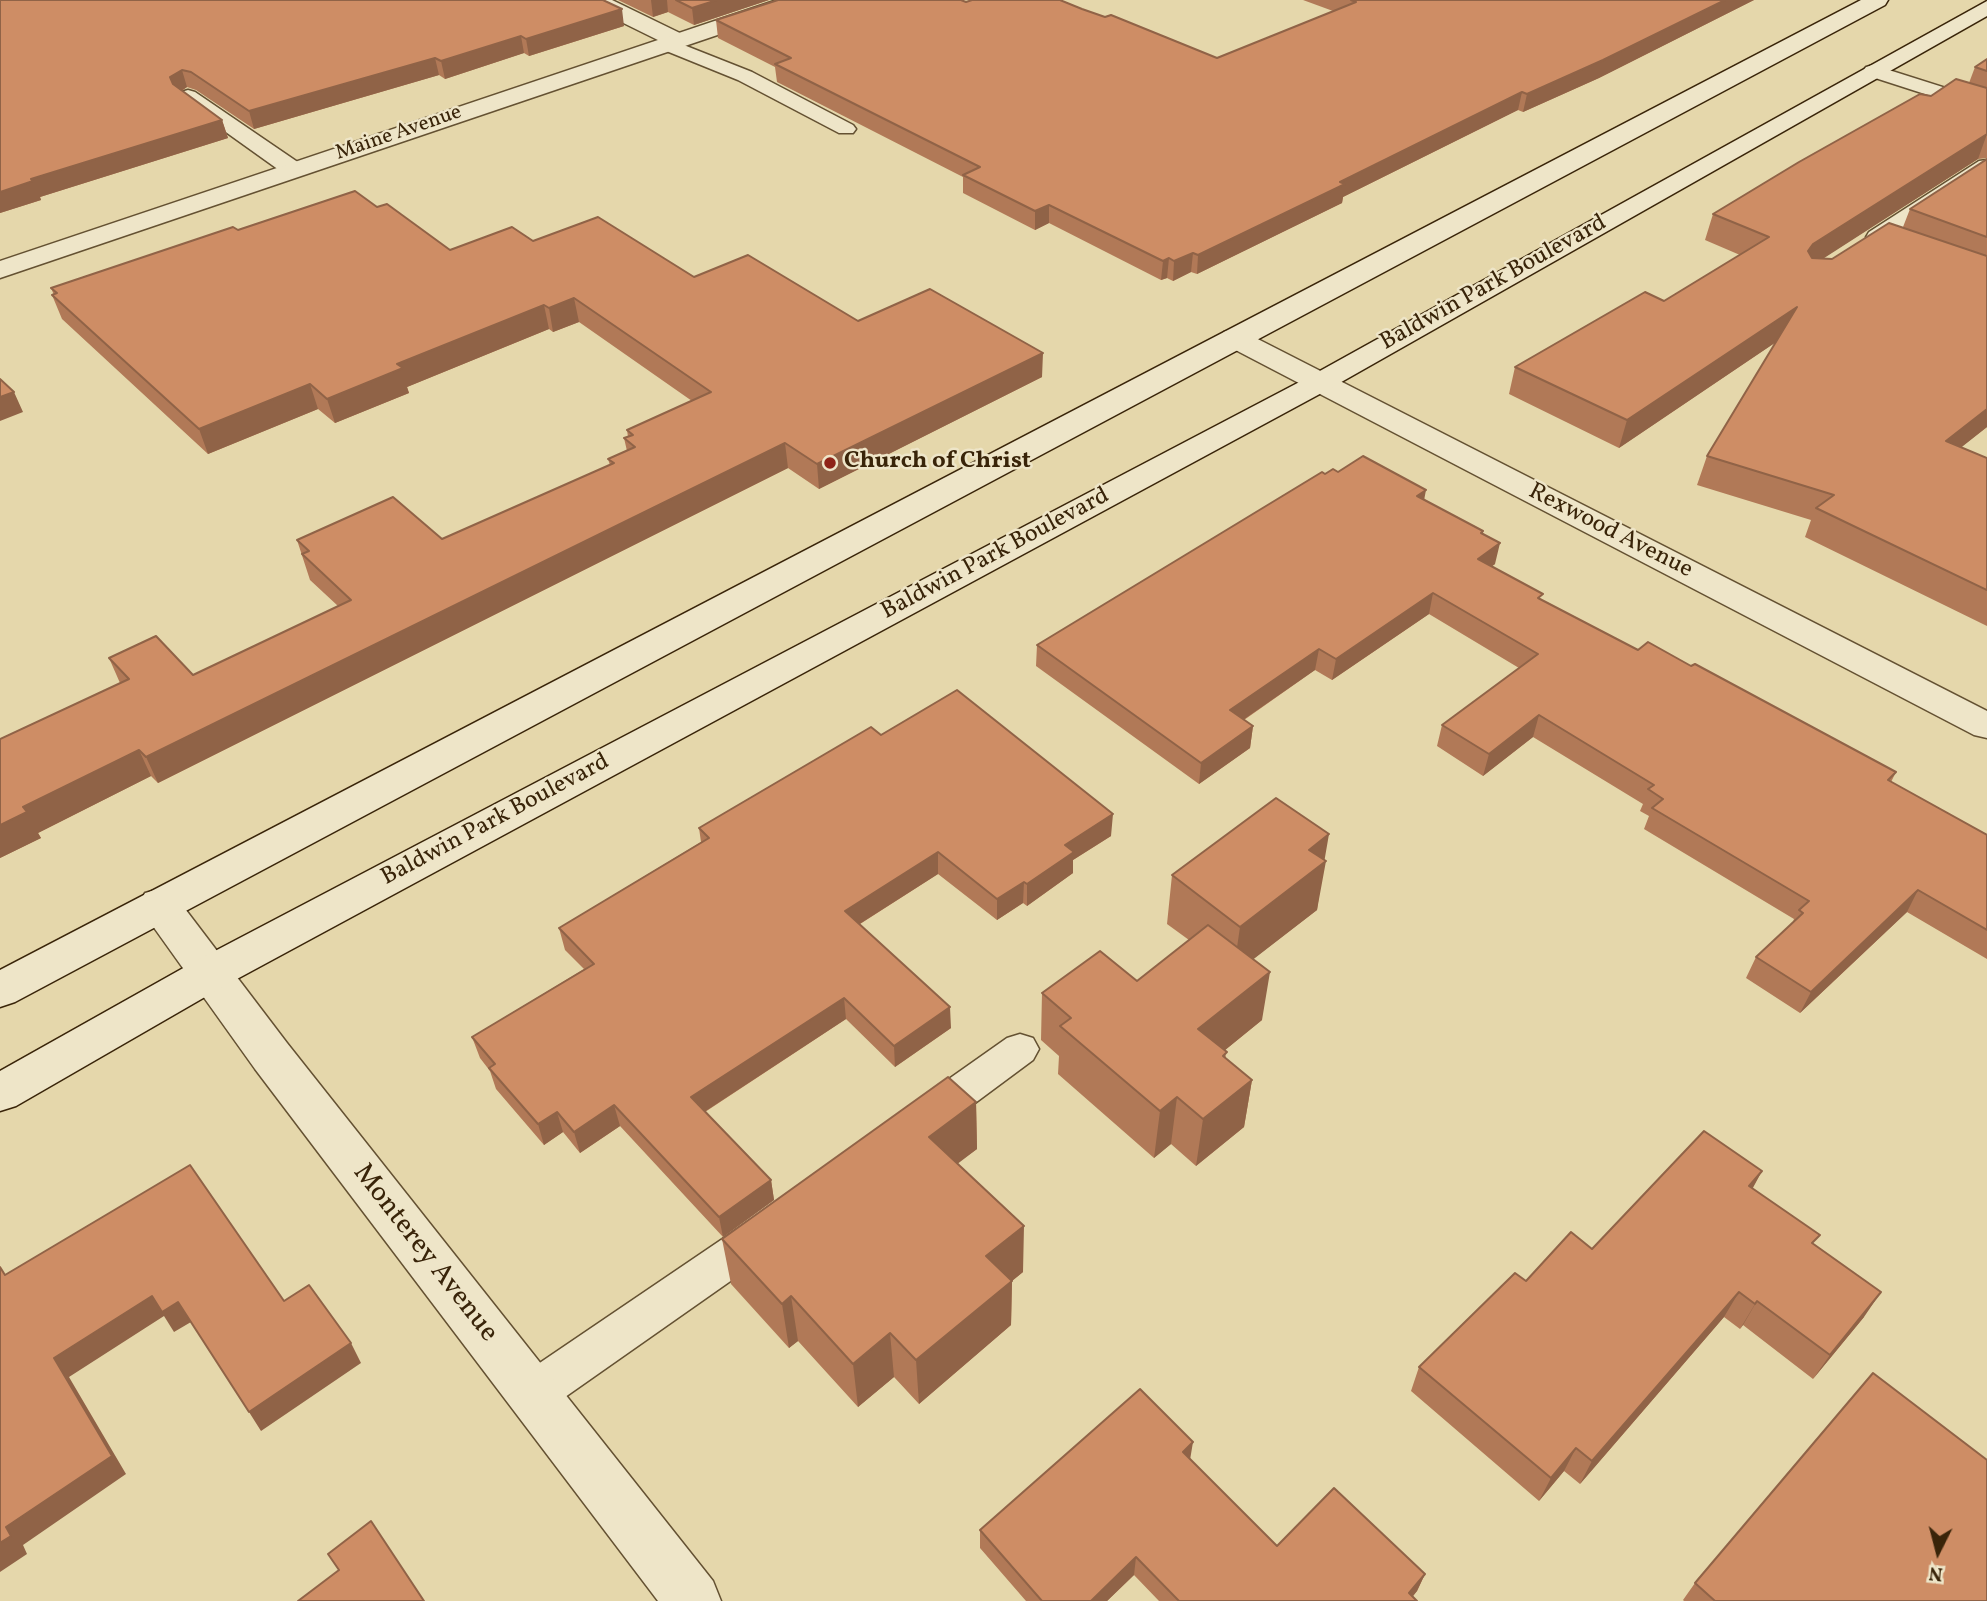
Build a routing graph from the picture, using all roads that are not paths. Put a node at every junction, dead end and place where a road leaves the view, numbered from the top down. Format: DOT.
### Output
graph roads {
  1 [pos="595,0"];
  2 [pos="798,0"];
  3 [pos="1877,0"];
  4 [pos="1987,7"];
  5 [pos="671,42"];
  6 [pos="1873,71"];
  7 [pos="188,96"];
  8 [pos="1987,108"];
  9 [pos="846,129"];
  10 [pos="1987,166"];
  11 [pos="294,170"];
  12 [pos="1877,237"];
  13 [pos="1901,246"];
  14 [pos="1856,250"];
  15 [pos="0,270"];
  16 [pos="1234,338"];
  17 [pos="1319,383"];
  18 [pos="1987,726"];
  19 [pos="159,904"];
  20 [pos="209,974"];
  21 [pos="0,990"];
  22 [pos="1020,1049"];
  23 [pos="0,1093"];
  24 [pos="900,1136"];
  25 [pos="790,1215"];
  26 [pos="532,1394"];
  27 [pos="693,1601"];
  1 -- 5 [label="main road"];
  2 -- 5 [label="main road, Maine Avenue"];
  3 -- 16 [label="main road"];
  4 -- 6 [label="main road, Baldwin Park Boulevard"];
  5 -- 9 [label="lane"];
  5 -- 11 [label="main road, Maine Avenue"];
  6 -- 8 [label="lane"];
  6 -- 17 [label="main road, Baldwin Park Boulevard"];
  7 -- 11 [label="lane"];
  10 -- 12 [label="lane"];
  11 -- 15 [label="main road, Maine Avenue"];
  12 -- 13 [label="lane"];
  12 -- 14 [label="lane"];
  16 -- 17 [label="main road, Rexwood Avenue"];
  16 -- 19 [label="main road"];
  17 -- 18 [label="main road, Rexwood Avenue"];
  17 -- 20 [label="main road, Baldwin Park Boulevard"];
  19 -- 20 [label="main road, Monterey Avenue"];
  19 -- 21 [label="main road"];
  20 -- 23 [label="main road, Baldwin Park Boulevard"];
  20 -- 26 [label="main road, Monterey Avenue"];
  22 -- 24 [label="lane"];
  25 -- 26 [label="lane"];
  26 -- 27 [label="main road, Monterey Avenue"];
}
